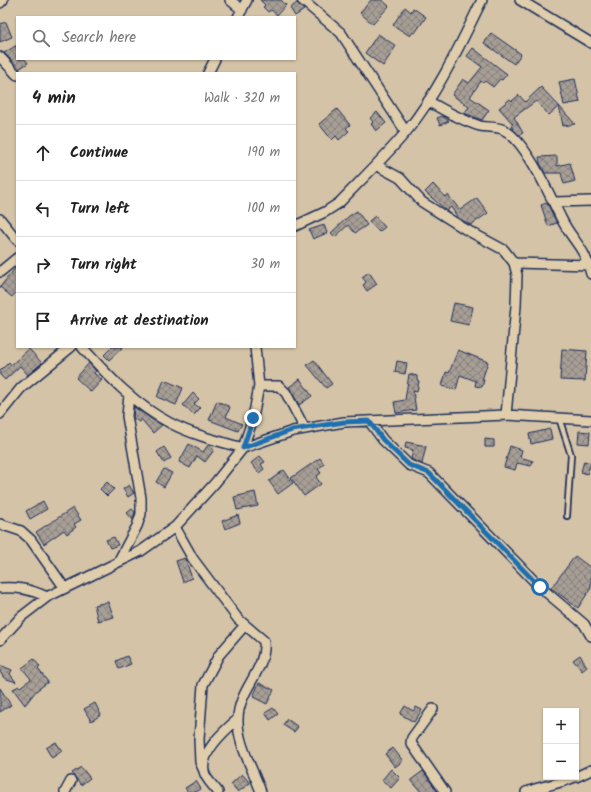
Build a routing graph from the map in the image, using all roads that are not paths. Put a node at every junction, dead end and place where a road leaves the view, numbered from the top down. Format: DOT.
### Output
graph roads {
  1 [pos="3,0"];
  2 [pos="230,0"];
  3 [pos="247,0"];
  4 [pos="302,0"];
  5 [pos="482,0"];
  6 [pos="520,0"];
  7 [pos="0,3"];
  8 [pos="240,14"];
  9 [pos="591,43"];
  10 [pos="0,57"];
  11 [pos="214,60"];
  12 [pos="208,72"];
  13 [pos="16,74"];
  14 [pos="428,101"];
  15 [pos="406,132"];
  16 [pos="376,165"];
  17 [pos="591,200"];
  18 [pos="555,202"];
  19 [pos="0,219"];
  20 [pos="296,226"];
  21 [pos="16,239"];
  22 [pos="16,259"];
  23 [pos="514,263"];
  24 [pos="590,268"];
  25 [pos="0,272"];
  26 [pos="69,348"];
  27 [pos="83,348"];
  28 [pos="255,348"];
  29 [pos="259,386"];
  30 [pos="129,395"];
  31 [pos="0,414"];
  32 [pos="506,415"];
  33 [pos="558,417"];
  34 [pos="591,420"];
  35 [pos="369,421"];
  36 [pos="304,429"];
  37 [pos="243,448"];
  38 [pos="567,516"];
  39 [pos="0,524"];
  40 [pos="175,527"];
  41 [pos="118,562"];
  42 [pos="64,587"];
  43 [pos="0,588"];
  44 [pos="47,597"];
  45 [pos="245,625"];
  46 [pos="591,636"];
  47 [pos="0,640"];
  48 [pos="433,709"];
  49 [pos="238,719"];
  50 [pos="591,770"];
  51 [pos="204,771"];
  52 [pos="579,776"];
  53 [pos="568,780"];
  54 [pos="71,781"];
  55 [pos="65,792"];
  56 [pos="218,792"];
  57 [pos="260,792"];
  58 [pos="445,792"];
  59 [pos="526,792"];
  1 -- 7 [label="street"];
  2 -- 8 [label="street"];
  3 -- 8 [label="street"];
  4 -- 15 [label="street"];
  5 -- 14 [label="street"];
  6 -- 9 [label="street"];
  10 -- 13 [label="street"];
  11 -- 12 [label="street"];
  14 -- 15 [label="street"];
  14 -- 18 [label="street"];
  15 -- 16 [label="street"];
  16 -- 20 [label="street"];
  16 -- 23 [label="street"];
  17 -- 18 [label="street"];
  18 -- 24 [label="street"];
  19 -- 21 [label="street"];
  22 -- 25 [label="street"];
  23 -- 24 [label="street"];
  23 -- 32 [label="street"];
  26 -- 31 [label="street"];
  27 -- 30 [label="street"];
  28 -- 29 [label="street"];
  29 -- 36 [label="street"];
  29 -- 37 [label="street"];
  30 -- 37 [label="street"];
  30 -- 41 [label="street"];
  32 -- 33 [label="street"];
  32 -- 35 [label="street"];
  33 -- 34 [label="street"];
  33 -- 38 [label="lane"];
  35 -- 36 [label="street"];
  35 -- 46 [label="street"];
  36 -- 37 [label="street"];
  37 -- 40 [label="street"];
  39 -- 42 [label="street"];
  40 -- 41 [label="street"];
  40 -- 45 [label="street"];
  41 -- 42 [label="street"];
  42 -- 44 [label="street"];
  43 -- 44 [label="street"];
  44 -- 47 [label="street"];
  45 -- 49 [label="street"];
  45 -- 51 [label="street"];
  48 -- 58 [label="street"];
  49 -- 51 [label="street"];
  49 -- 57 [label="street"];
  50 -- 52 [label="street"];
  51 -- 56 [label="street"];
  53 -- 59 [label="street"];
  54 -- 55 [label="street"];
}
